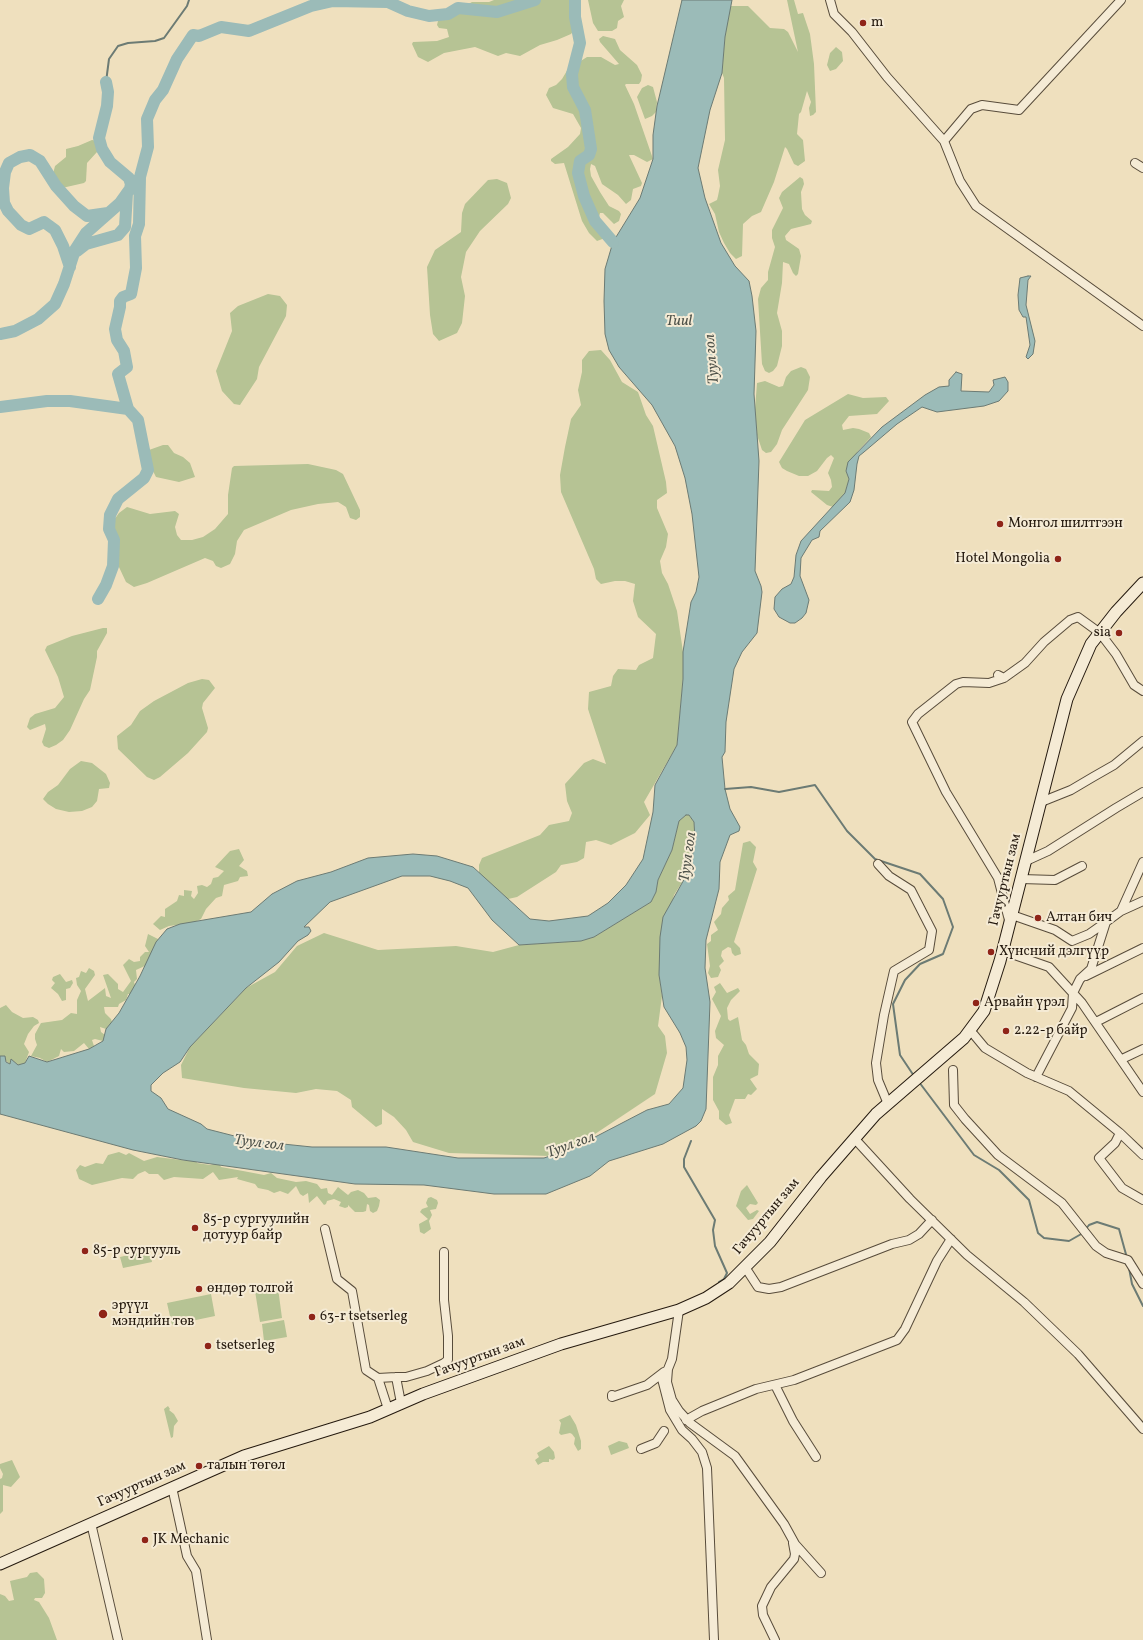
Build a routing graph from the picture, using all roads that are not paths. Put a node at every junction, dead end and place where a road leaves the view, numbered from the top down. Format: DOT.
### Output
graph roads {
  1 [pos="830,0"];
  2 [pos="1121,0"];
  3 [pos="944,141"];
  4 [pos="1135,163"];
  5 [pos="1143,168"];
  6 [pos="1143,326"];
  7 [pos="1143,583"];
  8 [pos="1100,633"];
  9 [pos="1143,692"];
  10 [pos="1143,741"];
  11 [pos="1143,792"];
  12 [pos="1041,802"];
  13 [pos="1026,862"];
  14 [pos="878,864"];
  15 [pos="1143,864"];
  16 [pos="1082,866"];
  17 [pos="1021,879"];
  18 [pos="1143,901"];
  19 [pos="1121,911"];
  20 [pos="1011,919"];
  21 [pos="1106,922"];
  22 [pos="1143,948"];
  23 [pos="1003,951"];
  24 [pos="1080,978"];
  25 [pos="1073,993"];
  26 [pos="1143,998"];
  27 [pos="1096,1022"];
  28 [pos="970,1030"];
  29 [pos="1143,1049"];
  30 [pos="1122,1060"];
  31 [pos="953,1070"];
  32 [pos="1036,1077"];
  33 [pos="1143,1092"];
  34 [pos="888,1104"];
  35 [pos="1120,1133"];
  36 [pos="854,1138"];
  37 [pos="1143,1155"];
  38 [pos="1143,1200"];
  39 [pos="932,1220"];
  40 [pos="325,1229"];
  41 [pos="952,1239"];
  42 [pos="444,1252"];
  43 [pos="745,1267"];
  44 [pos="1143,1284"];
  45 [pos="679,1310"];
  46 [pos="668,1369"];
  47 [pos="661,1375"];
  48 [pos="396,1377"];
  49 [pos="378,1378"];
  50 [pos="775,1385"];
  51 [pos="612,1395"];
  52 [pos="401,1404"];
  53 [pos="388,1409"];
  54 [pos="686,1420"];
  55 [pos="1143,1429"];
  56 [pos="664,1431"];
  57 [pos="642,1450"];
  58 [pos="816,1458"];
  59 [pos="172,1487"];
  60 [pos="91,1524"];
  61 [pos="793,1541"];
  62 [pos="0,1564"];
  63 [pos="821,1573"];
  64 [pos="118,1640"];
  65 [pos="207,1640"];
  66 [pos="714,1640"];
  67 [pos="775,1640"];
  1 -- 3 [label="street"];
  2 -- 3 [label="street"];
  3 -- 6 [label="street"];
  4 -- 5 [label="street"];
  7 -- 8 [label="main road, Гачууртын зам"];
  8 -- 9 [label="street"];
  8 -- 12 [label="main road, Гачууртын зам"];
  8 -- 20 [label="street"];
  10 -- 12 [label="street"];
  11 -- 13 [label="street"];
  12 -- 13 [label="main road, Гачууртын зам"];
  13 -- 17 [label="main road, Гачууртын зам"];
  14 -- 34 [label="street"];
  15 -- 19 [label="street"];
  16 -- 17 [label="street"];
  17 -- 20 [label="main road, Гачууртын зам"];
  18 -- 19 [label="street"];
  19 -- 21 [label="street"];
  20 -- 21 [label="street"];
  20 -- 23 [label="main road, Гачууртын зам"];
  21 -- 24 [label="street"];
  22 -- 24 [label="street"];
  23 -- 25 [label="street"];
  23 -- 28 [label="main road, Гачууртын зам"];
  24 -- 25 [label="street"];
  25 -- 27 [label="street"];
  25 -- 32 [label="street"];
  26 -- 27 [label="street"];
  27 -- 30 [label="street"];
  28 -- 32 [label="street"];
  28 -- 34 [label="main road, Гачууртын зам"];
  29 -- 30 [label="street"];
  30 -- 33 [label="street"];
  31 -- 44 [label="street"];
  32 -- 35 [label="street"];
  34 -- 36 [label="main road, Гачууртын зам"];
  35 -- 37 [label="street"];
  35 -- 38 [label="street"];
  36 -- 39 [label="street"];
  36 -- 43 [label="main road, Гачууртын зам"];
  39 -- 41 [label="street"];
  39 -- 43 [label="street"];
  40 -- 49 [label="street"];
  41 -- 50 [label="street"];
  41 -- 55 [label="street"];
  42 -- 48 [label="street"];
  43 -- 45 [label="main road, Гачууртын зам"];
  45 -- 46 [label="street"];
  45 -- 52 [label="main road, Гачууртын зам"];
  46 -- 47 [label="street"];
  46 -- 54 [label="street"];
  47 -- 51 [label="street"];
  47 -- 66 [label="street"];
  48 -- 49 [label="street"];
  48 -- 52 [label="street"];
  49 -- 53 [label="street"];
  50 -- 54 [label="street"];
  50 -- 58 [label="street"];
  52 -- 53 [label="main road, Гачууртын зам"];
  53 -- 59 [label="main road, Гачууртын зам"];
  54 -- 61 [label="street"];
  56 -- 57 [label="street"];
  59 -- 60 [label="main road, Гачууртын зам"];
  59 -- 65 [label="street"];
  60 -- 62 [label="main road, Гачууртын зам"];
  60 -- 64 [label="street"];
  61 -- 63 [label="street"];
  61 -- 67 [label="street"];
}
